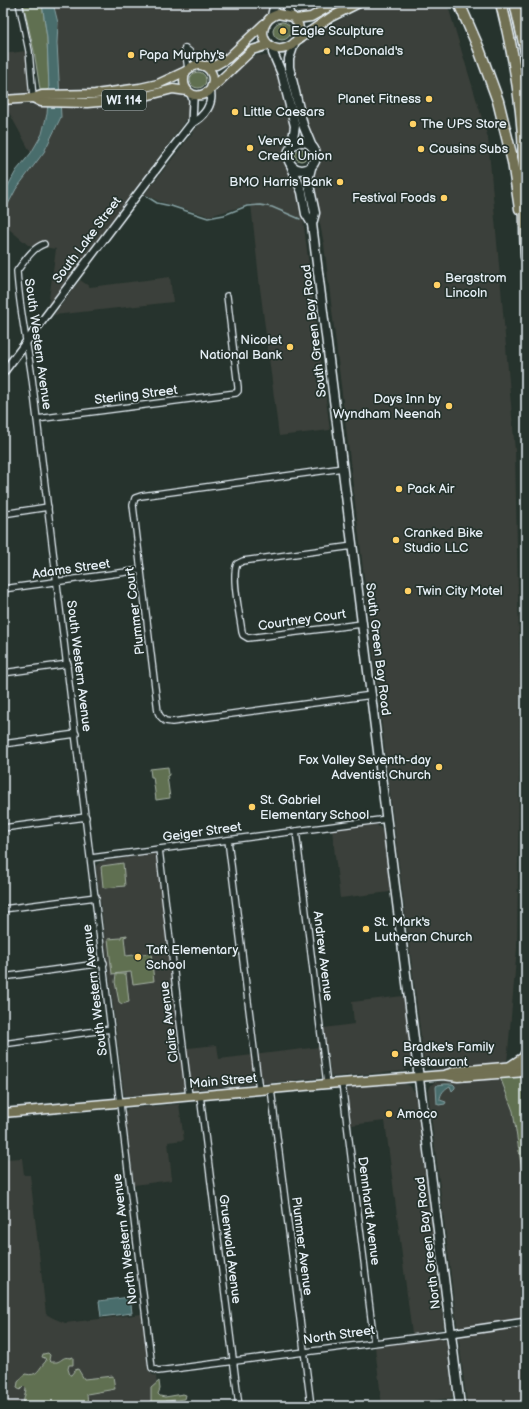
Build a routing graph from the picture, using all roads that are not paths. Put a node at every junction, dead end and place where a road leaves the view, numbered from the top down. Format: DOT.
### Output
graph roads {
  1 [pos="19,3"];
  2 [pos="275,3"];
  3 [pos="286,3"];
  4 [pos="336,3"];
  5 [pos="359,3"];
  6 [pos="459,3"];
  7 [pos="501,3"];
  8 [pos="515,3"];
  9 [pos="272,16"];
  10 [pos="293,18"];
  11 [pos="265,24"];
  12 [pos="295,42"];
  13 [pos="271,46"];
  14 [pos="526,52"];
  15 [pos="202,66"];
  16 [pos="187,70"];
  17 [pos="210,89"];
  18 [pos="190,95"];
  19 [pos="33,98"];
  20 [pos="60,99"];
  21 [pos="3,100"];
  22 [pos="201,116"];
  23 [pos="192,123"];
  24 [pos="292,146"];
  25 [pos="312,147"];
  26 [pos="312,164"];
  27 [pos="292,165"];
  28 [pos="524,214"];
  29 [pos="312,224"];
  30 [pos="44,244"];
  31 [pos="526,257"];
  32 [pos="227,296"];
  33 [pos="27,341"];
  34 [pos="3,373"];
  35 [pos="38,419"];
  36 [pos="343,468"];
  37 [pos="48,508"];
  38 [pos="3,514"];
  39 [pos="353,546"];
  40 [pos="141,570"];
  41 [pos="58,582"];
  42 [pos="3,589"];
  43 [pos="362,624"];
  44 [pos="68,664"];
  45 [pos="3,673"];
  46 [pos="372,695"];
  47 [pos="76,734"];
  48 [pos="3,744"];
  49 [pos="86,817"];
  50 [pos="387,819"];
  51 [pos="3,828"];
  52 [pos="296,831"];
  53 [pos="228,840"];
  54 [pos="160,849"];
  55 [pos="91,858"];
  56 [pos="96,897"];
  57 [pos="3,909"];
  58 [pos="104,963"];
  59 [pos="3,977"];
  60 [pos="111,1029"];
  61 [pos="3,1044"];
  62 [pos="526,1054"];
  63 [pos="526,1065"];
  64 [pos="512,1066"];
  65 [pos="526,1072"];
  66 [pos="444,1075"];
  67 [pos="420,1077"];
  68 [pos="342,1083"];
  69 [pos="327,1084"];
  70 [pos="271,1089"];
  71 [pos="259,1090"];
  72 [pos="200,1095"];
  73 [pos="189,1096"];
  74 [pos="120,1103"];
  75 [pos="3,1113"];
  76 [pos="526,1322"];
  77 [pos="451,1332"];
  78 [pos="374,1342"];
  79 [pos="304,1351"];
  80 [pos="233,1361"];
  81 [pos="155,1371"];
  82 [pos="239,1406"];
  83 [pos="311,1406"];
  84 [pos="460,1406"];
  1 -- 19 [label="street"];
  2 -- 9 [label="main road"];
  3 -- 10 [label="main road"];
  4 -- 10 [label="main road"];
  5 -- 12 [label="main road"];
  6 -- 28 [label="highway"];
  7 -- 28 [label="highway"];
  8 -- 14 [label="highway"];
  9 -- 10 [label="main road"];
  9 -- 11 [label="main road"];
  10 -- 12 [label="main road"];
  11 -- 13 [label="main road"];
  11 -- 15 [label="main road"];
  12 -- 13 [label="main road"];
  12 -- 25 [label="main road"];
  13 -- 17 [label="main road"];
  13 -- 24 [label="main road"];
  15 -- 16 [label="main road"];
  15 -- 16 [label="street"];
  15 -- 17 [label="main road"];
  16 -- 18 [label="main road"];
  16 -- 20 [label="main road, WI 114"];
  17 -- 18 [label="main road"];
  17 -- 22 [label="street, South Lake Street"];
  18 -- 20 [label="main road, WI 114"];
  18 -- 22 [label="street"];
  18 -- 23 [label="street"];
  19 -- 20 [label="main road, WI 114"];
  19 -- 21 [label="main road, WI 114"];
  22 -- 23 [label="street, South Lake Street"];
  23 -- 33 [label="street, South Lake Street"];
  24 -- 25 [label="main road"];
  24 -- 27 [label="main road"];
  25 -- 26 [label="main road"];
  26 -- 27 [label="main road"];
  26 -- 29 [label="main road, South Green Bay Road"];
  27 -- 29 [label="main road, South Green Bay Road"];
  28 -- 31 [label="highway"];
  29 -- 36 [label="main road, South Green Bay Road"];
  30 -- 33 [label="street, South Western Avenue"];
  32 -- 35 [label="street, Sterling Street"];
  33 -- 34 [label="street, South Lake Street"];
  33 -- 35 [label="street, South Western Avenue"];
  35 -- 37 [label="street, South Western Avenue"];
  36 -- 39 [label="main road, South Green Bay Road"];
  36 -- 40 [label="street, Plummer Court"];
  37 -- 38 [label="street"];
  37 -- 41 [label="street, South Western Avenue"];
  39 -- 43 [label="main road, South Green Bay Road"];
  39 -- 43 [label="street, Courtney Court"];
  40 -- 41 [label="street, Adams Street"];
  40 -- 46 [label="street, Plummer Court"];
  41 -- 42 [label="street, Adams Street"];
  41 -- 44 [label="street, South Western Avenue"];
  43 -- 46 [label="main road, South Green Bay Road"];
  44 -- 45 [label="street"];
  44 -- 47 [label="street, South Western Avenue"];
  46 -- 50 [label="main road, South Green Bay Road"];
  47 -- 48 [label="street"];
  47 -- 49 [label="street, South Western Avenue"];
  49 -- 51 [label="street"];
  49 -- 55 [label="street, South Western Avenue"];
  50 -- 52 [label="street, Geiger Street"];
  50 -- 67 [label="main road, South Green Bay Road"];
  52 -- 53 [label="street, Geiger Street"];
  52 -- 69 [label="street, Andrew Avenue"];
  53 -- 54 [label="street, Geiger Street"];
  53 -- 71 [label="street"];
  54 -- 55 [label="street, Geiger Street"];
  54 -- 73 [label="street, Claire Avenue"];
  55 -- 56 [label="street, South Western Avenue"];
  56 -- 57 [label="street"];
  56 -- 58 [label="street, South Western Avenue"];
  58 -- 59 [label="street"];
  58 -- 60 [label="street, South Western Avenue"];
  60 -- 61 [label="street"];
  60 -- 74 [label="street, South Western Avenue"];
  62 -- 64 [label="highway"];
  63 -- 64 [label="main road, Main Street"];
  64 -- 66 [label="main road, Main Street"];
  65 -- 66 [label="main road, Main Street"];
  66 -- 67 [label="main road, Main Street"];
  67 -- 68 [label="main road, Main Street"];
  67 -- 77 [label="main road, North Green Bay Road"];
  68 -- 69 [label="main road, Main Street"];
  68 -- 78 [label="street, Dennhardt Avenue"];
  69 -- 70 [label="main road, Main Street"];
  70 -- 71 [label="main road, Main Street"];
  70 -- 79 [label="street, Plummer Avenue"];
  71 -- 72 [label="main road, Main Street"];
  72 -- 73 [label="main road, Main Street"];
  72 -- 80 [label="street, Gruenwald Avenue"];
  73 -- 74 [label="main road, Main Street"];
  74 -- 75 [label="main road, Main Street"];
  74 -- 81 [label="street, North Western Avenue"];
  76 -- 77 [label="street, North Street"];
  77 -- 78 [label="street, North Street"];
  77 -- 84 [label="main road, North Green Bay Road"];
  78 -- 79 [label="street, North Street"];
  79 -- 80 [label="street, North Street"];
  79 -- 83 [label="street, Plummer Avenue"];
  80 -- 81 [label="street, North Street"];
  80 -- 82 [label="street, Gruenwald Avenue"];
}
